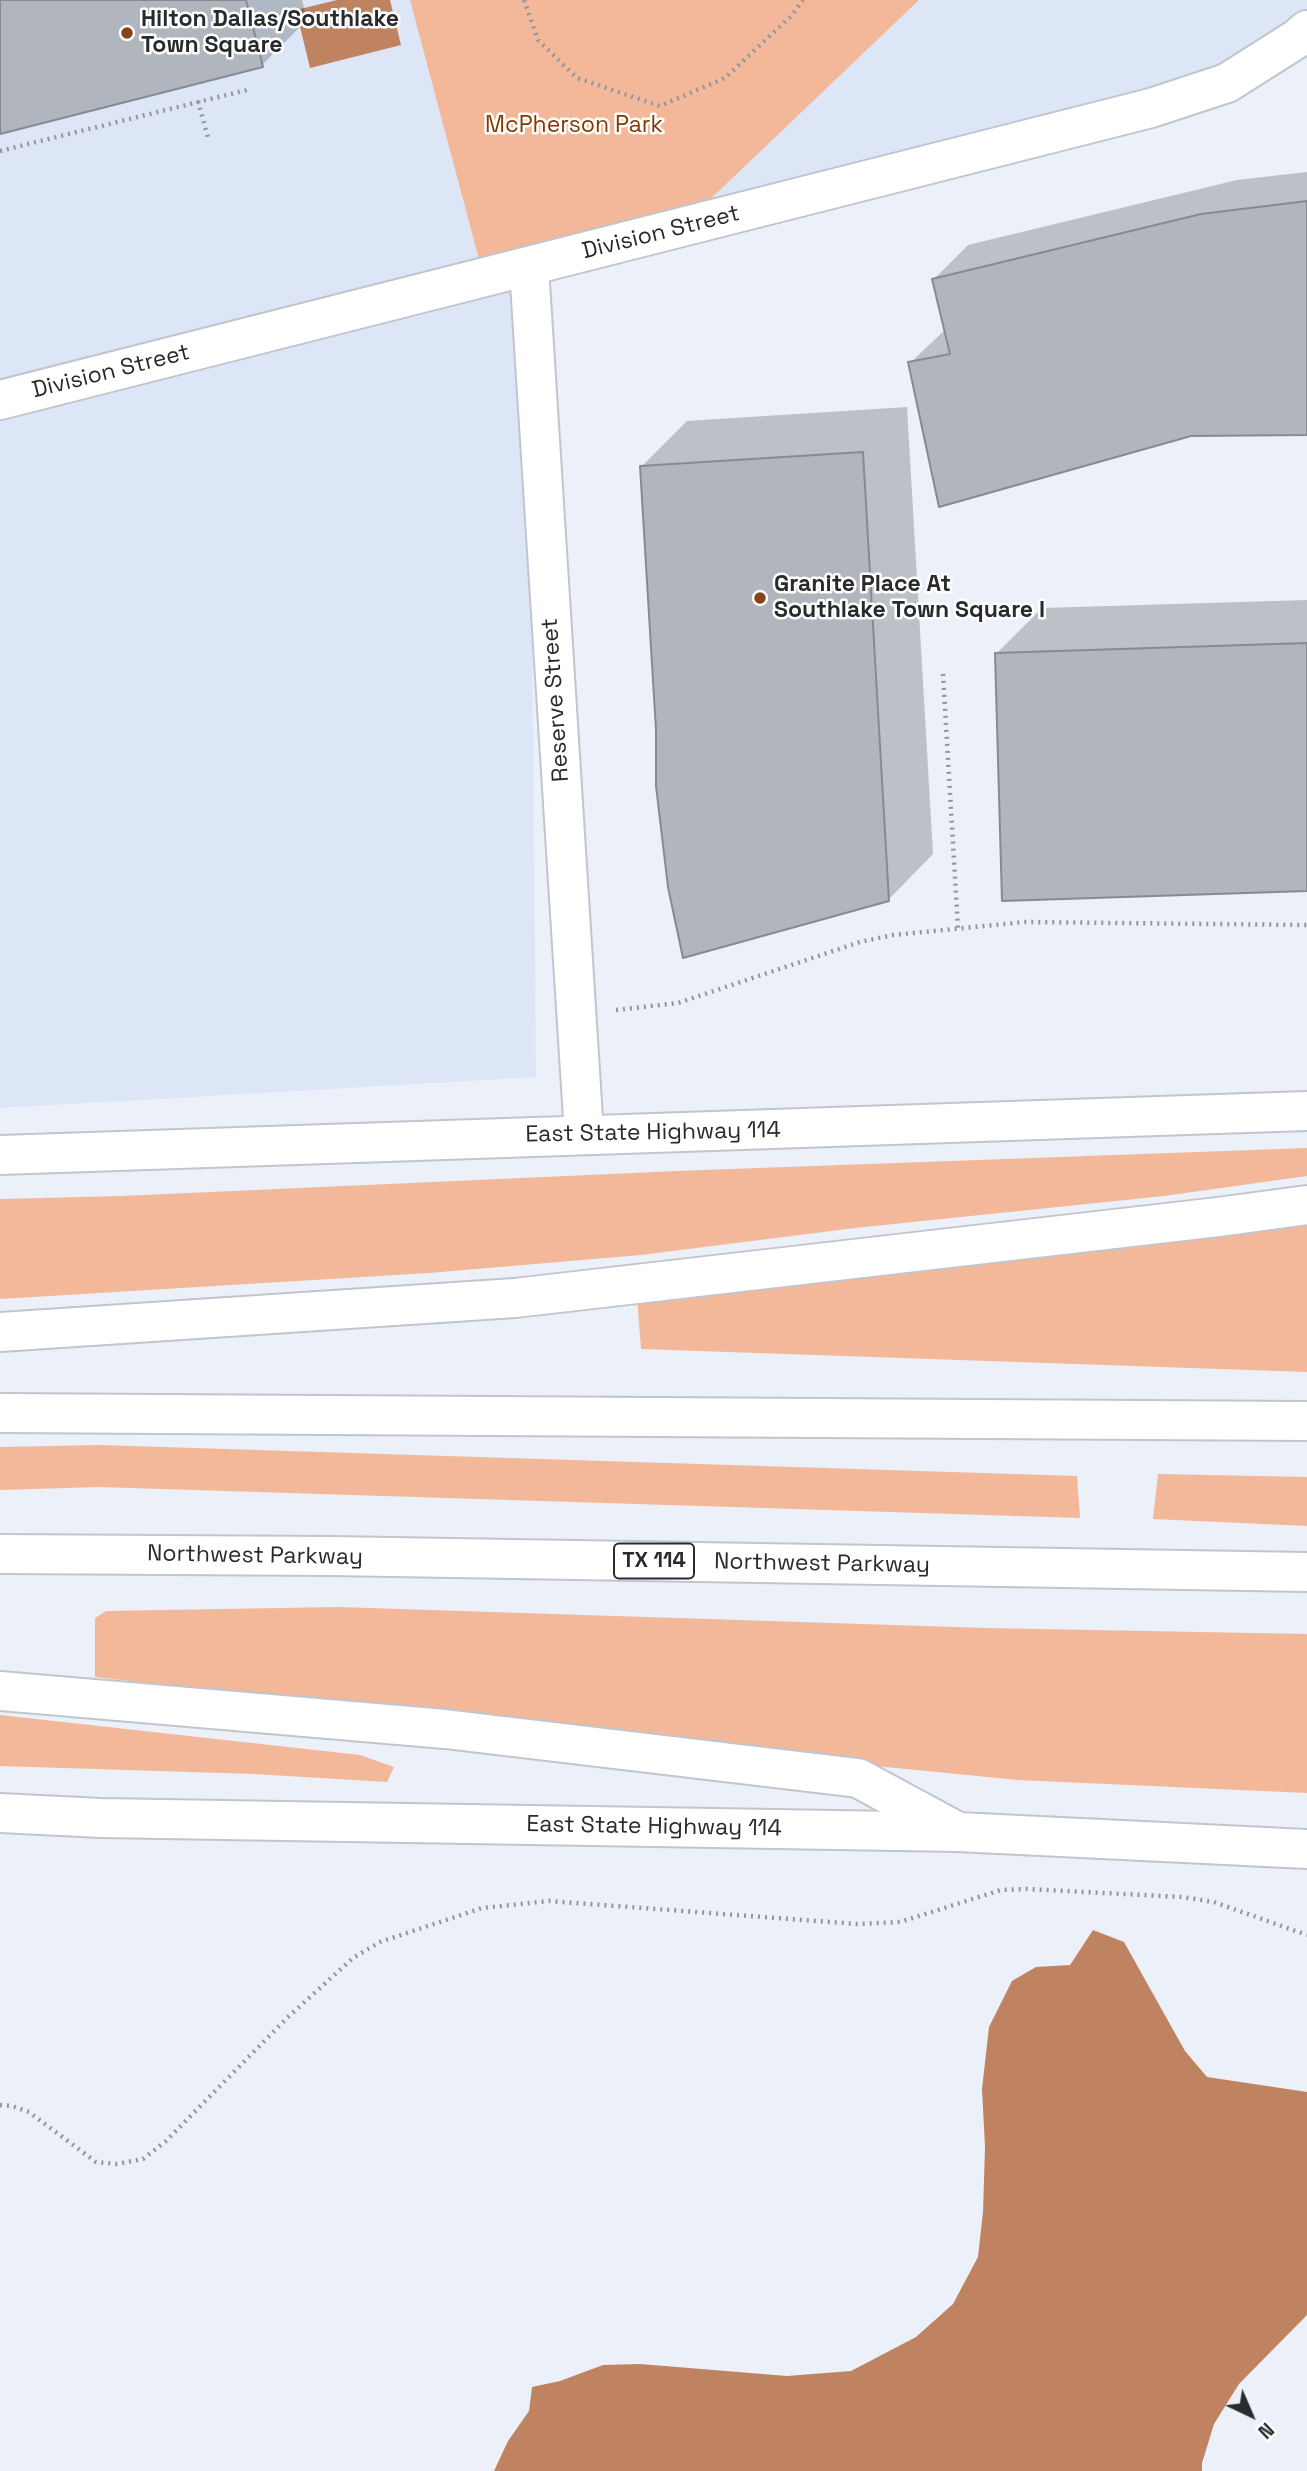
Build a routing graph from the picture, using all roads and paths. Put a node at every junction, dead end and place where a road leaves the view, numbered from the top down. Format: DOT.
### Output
graph roads {
  1 [pos="524,0"];
  2 [pos="803,0"];
  3 [pos="1307,30"];
  4 [pos="251,89"];
  5 [pos="198,101"];
  6 [pos="208,138"];
  7 [pos="0,151"];
  8 [pos="529,267"];
  9 [pos="0,400"];
  10 [pos="943,674"];
  11 [pos="1307,925"];
  12 [pos="958,928"];
  13 [pos="607,1011"];
  14 [pos="1307,1111"];
  15 [pos="584,1134"];
  16 [pos="0,1155"];
  17 [pos="1307,1205"];
  18 [pos="0,1332"];
  19 [pos="0,1413"];
  20 [pos="1307,1421"];
  21 [pos="0,1554"];
  22 [pos="1307,1572"];
  23 [pos="0,1691"];
  24 [pos="0,1813"];
  25 [pos="958,1832"];
  26 [pos="1307,1849"];
  27 [pos="1307,1936"];
  28 [pos="0,2105"];
  1 -- 2 [label="path"];
  3 -- 8 [label="main road, Division Street"];
  4 -- 5 [label="path"];
  5 -- 6 [label="path"];
  5 -- 7 [label="path"];
  8 -- 9 [label="main road, Division Street"];
  8 -- 15 [label="main road, Reserve Street"];
  10 -- 12 [label="path"];
  11 -- 12 [label="path"];
  12 -- 13 [label="path"];
  14 -- 15 [label="main road, East State Highway 114"];
  15 -- 16 [label="main road, East State Highway 114"];
  17 -- 18 [label="main road"];
  19 -- 20 [label="main road"];
  21 -- 22 [label="main road, Northwest Parkway / TX 114"];
  23 -- 25 [label="main road"];
  24 -- 25 [label="main road, East State Highway 114"];
  25 -- 26 [label="main road, East State Highway 114"];
  27 -- 28 [label="path"];
}
